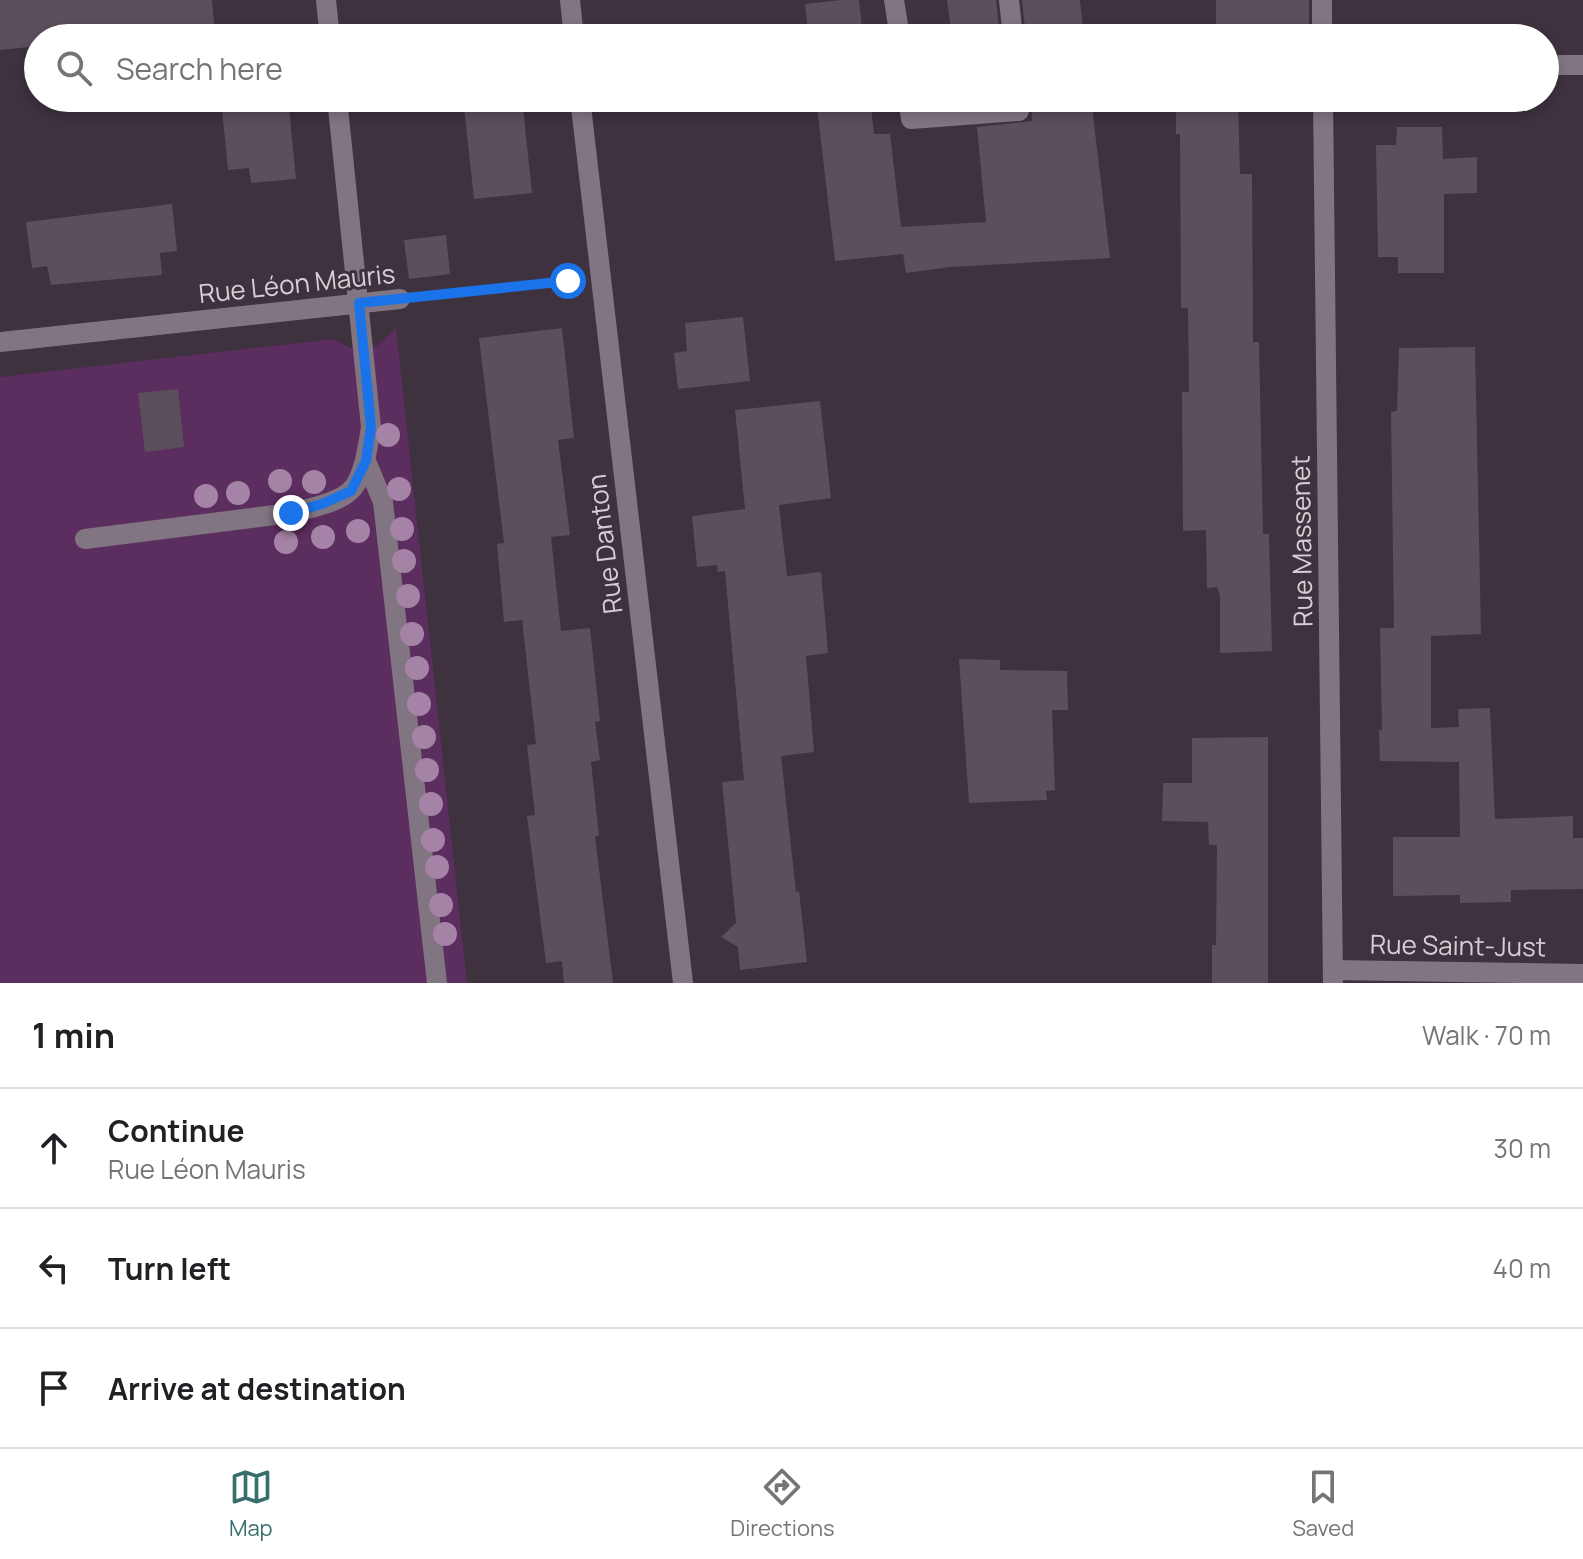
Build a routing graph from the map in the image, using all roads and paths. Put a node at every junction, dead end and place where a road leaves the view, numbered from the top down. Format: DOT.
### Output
graph roads {
  1 [pos="326,0"];
  2 [pos="570,0"];
  3 [pos="894,0"];
  4 [pos="1009,0"];
  5 [pos="1322,0"];
  6 [pos="329,24"];
  7 [pos="573,24"];
  8 [pos="898,24"];
  9 [pos="1012,24"];
  10 [pos="1322,24"];
  11 [pos="1559,65"];
  12 [pos="1583,65"];
  13 [pos="339,112"];
  14 [pos="581,112"];
  15 [pos="910,112"];
  16 [pos="1005,112"];
  17 [pos="1323,112"];
  18 [pos="599,278"];
  19 [pos="400,299"];
  20 [pos="359,303"];
  21 [pos="0,342"];
  22 [pos="366,461"];
  23 [pos="85,539"];
  24 [pos="1583,974"];
  25 [pos="1333,976"];
  26 [pos="437,983"];
  27 [pos="683,983"];
  1 -- 6 [label="street"];
  2 -- 7 [label="street"];
  3 -- 8 [label="street"];
  4 -- 9 [label="street"];
  5 -- 10 [label="street"];
  11 -- 12 [label="street"];
  13 -- 20 [label="street"];
  14 -- 18 [label="street, Rue Danton"];
  15 -- 16 [label="street"];
  17 -- 25 [label="street, Rue Massenet"];
  18 -- 19 [label="path, Rue Léon Mauris"];
  18 -- 27 [label="street, Rue Danton"];
  19 -- 20 [label="street, Rue Léon Mauris"];
  20 -- 21 [label="street, Rue Léon Mauris"];
  20 -- 22 [label="street"];
  22 -- 23 [label="street"];
  22 -- 26 [label="street"];
  24 -- 25 [label="street, Rue Saint-Just"];
}
